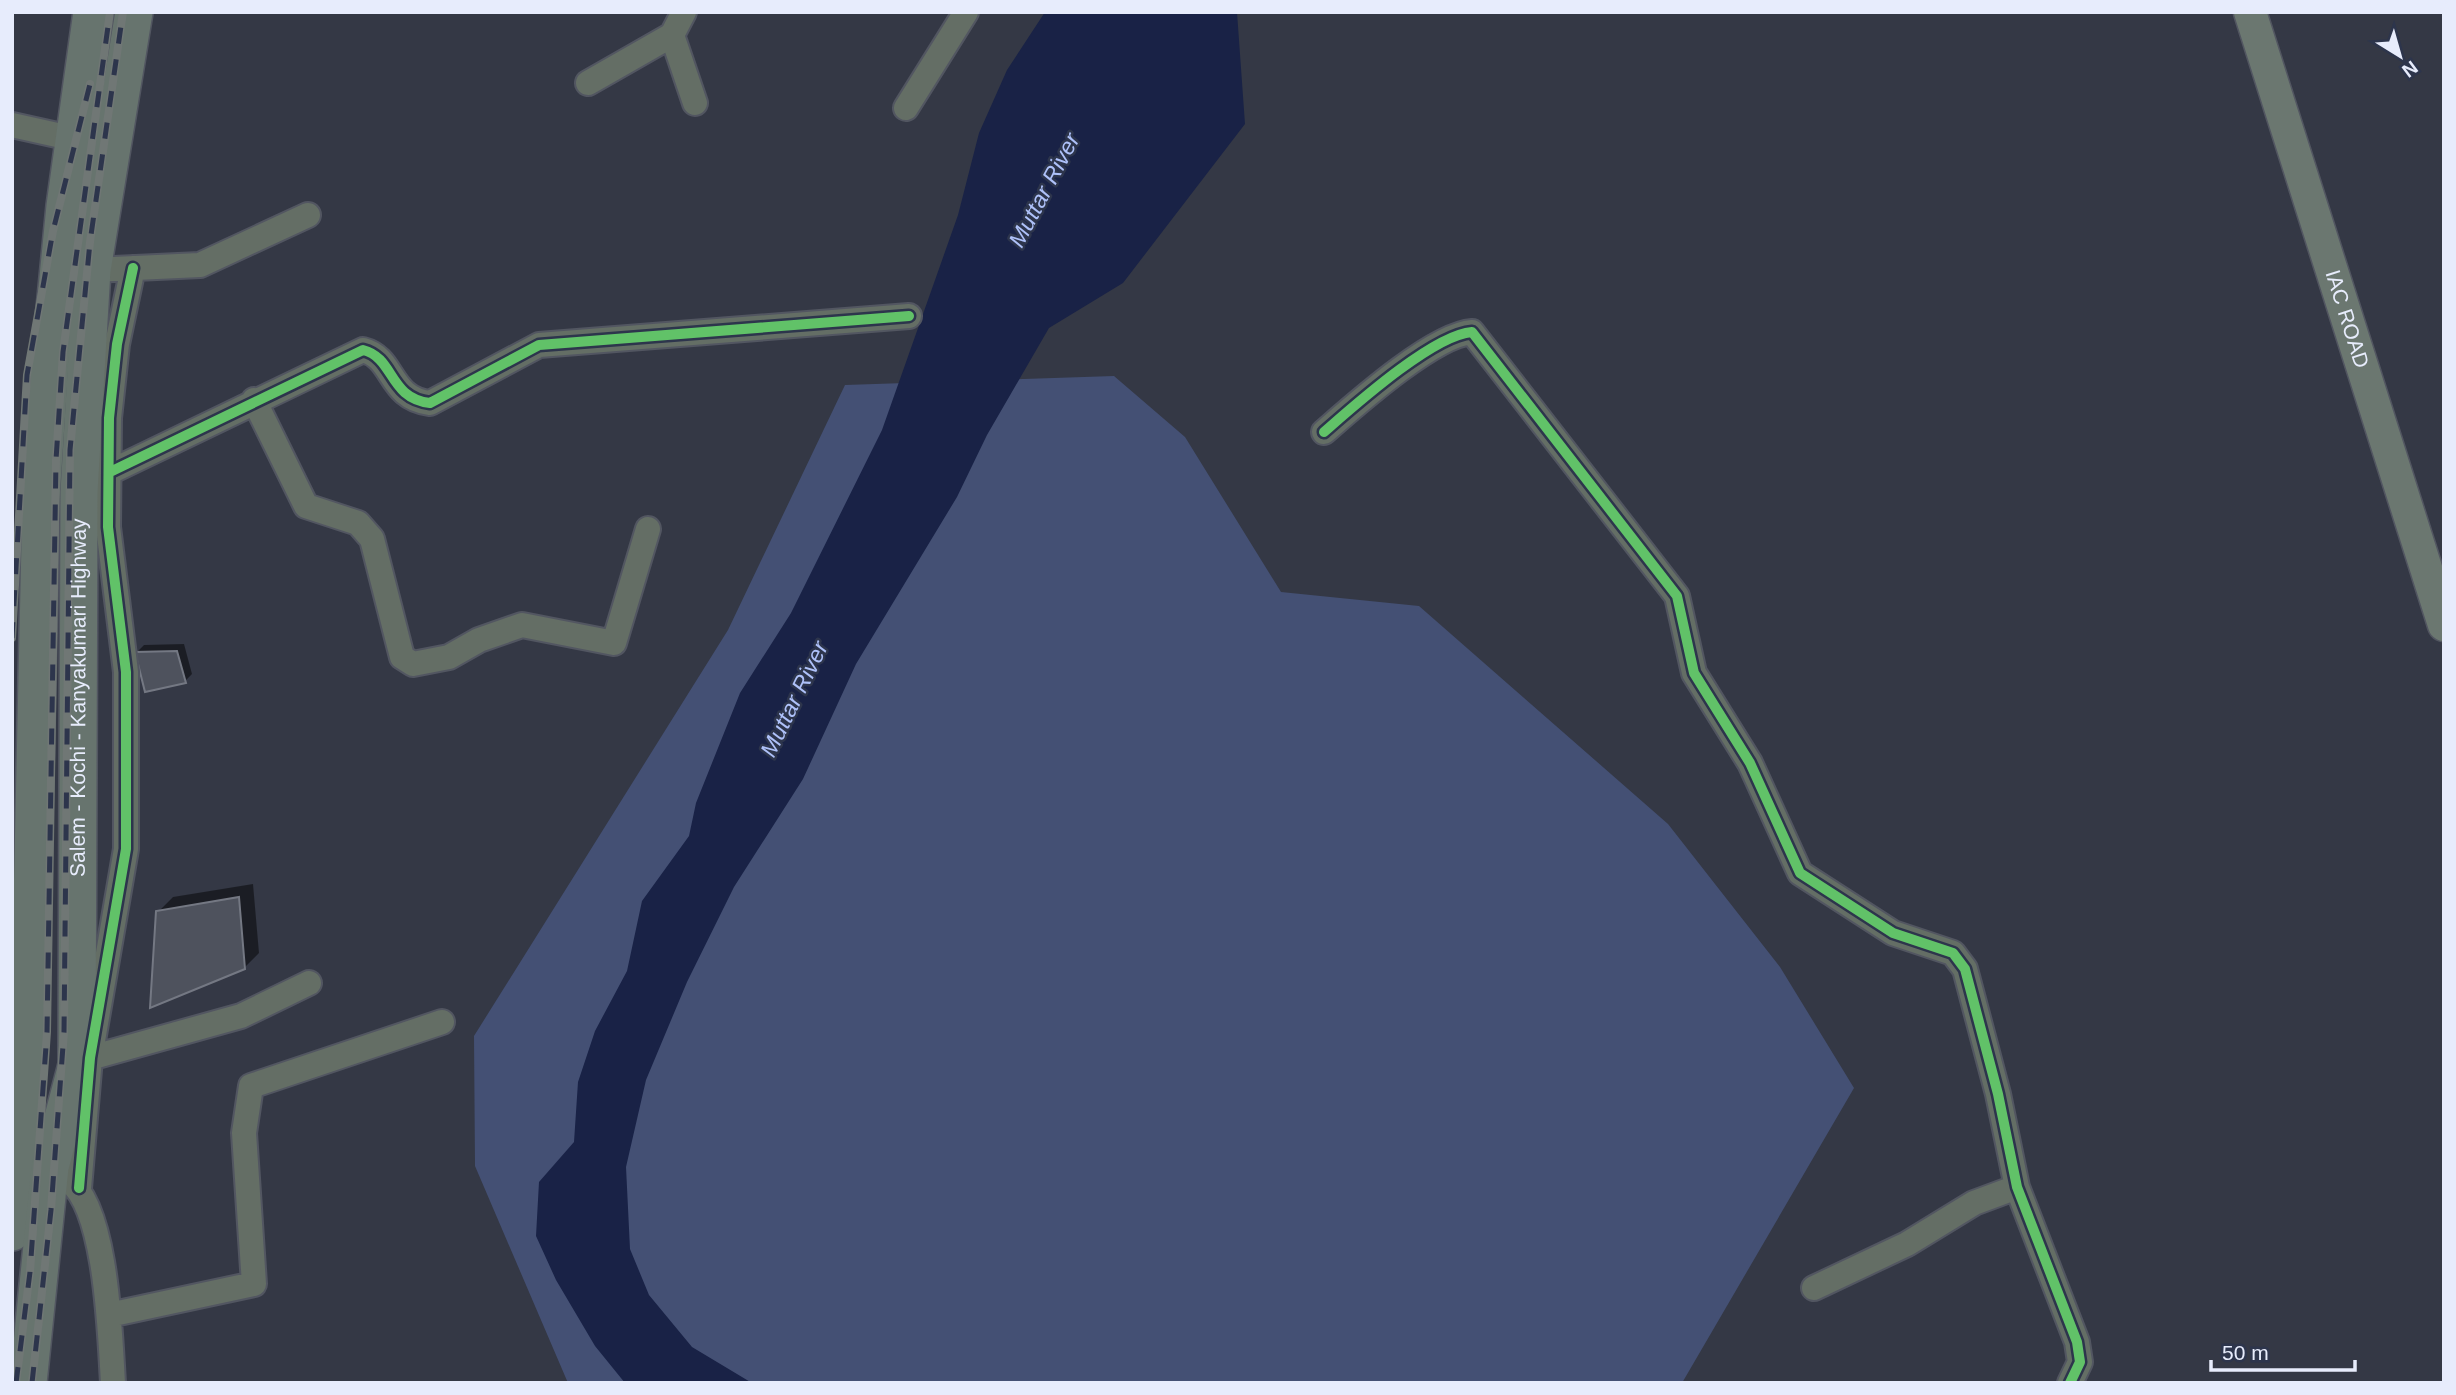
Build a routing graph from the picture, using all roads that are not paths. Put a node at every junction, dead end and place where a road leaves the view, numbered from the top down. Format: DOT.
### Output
graph roads {
  1 [pos="92,12"];
  2 [pos="134,12"];
  3 [pos="684,12"];
  4 [pos="966,12"];
  5 [pos="2250,12"];
  6 [pos="672,35"];
  7 [pos="589,83"];
  8 [pos="695,103"];
  9 [pos="906,108"];
  10 [pos="12,125"];
  11 [pos="75,139"];
  12 [pos="308,215"];
  13 [pos="133,268"];
  14 [pos="92,270"];
  15 [pos="909,316"];
  16 [pos="254,400"];
  17 [pos="1324,432"];
  18 [pos="110,472"];
  19 [pos="648,529"];
  20 [pos="2444,625"];
  21 [pos="309,983"];
  22 [pos="442,1022"];
  23 [pos="90,1058"];
  24 [pos="50,1167"];
  25 [pos="2017,1187"];
  26 [pos="79,1188"];
  27 [pos="12,1232"];
  28 [pos="1814,1288"];
  29 [pos="109,1315"];
  30 [pos="28,1383"];
  31 [pos="113,1383"];
  32 [pos="2070,1383"];
  1 -- 11 [label="highway, Salem - Kochi - Kanyakumari Highway"];
  2 -- 14 [label="highway, Salem - Kochi - Kanyakumari Highway"];
  3 -- 6 [label="street"];
  4 -- 9 [label="street"];
  5 -- 20 [label="main road, IAC ROAD"];
  6 -- 7 [label="street"];
  6 -- 8 [label="street"];
  10 -- 11 [label="street"];
  11 -- 27 [label="highway, Salem - Kochi - Kanyakumari Highway"];
  12 -- 13 [label="street"];
  13 -- 14 [label="street"];
  13 -- 18 [label="street"];
  14 -- 24 [label="highway, Salem - Kochi - Kanyakumari Highway"];
  15 -- 16 [label="street"];
  16 -- 18 [label="street"];
  16 -- 19 [label="street"];
  17 -- 25 [label="street"];
  18 -- 23 [label="street"];
  21 -- 23 [label="street"];
  22 -- 29 [label="street"];
  23 -- 26 [label="street"];
  24 -- 26 [label="street"];
  24 -- 30 [label="highway, Salem - Kochi - Kanyakumari Highway"];
  25 -- 28 [label="street"];
  25 -- 32 [label="street"];
  26 -- 29 [label="street"];
  29 -- 31 [label="street"];
}
